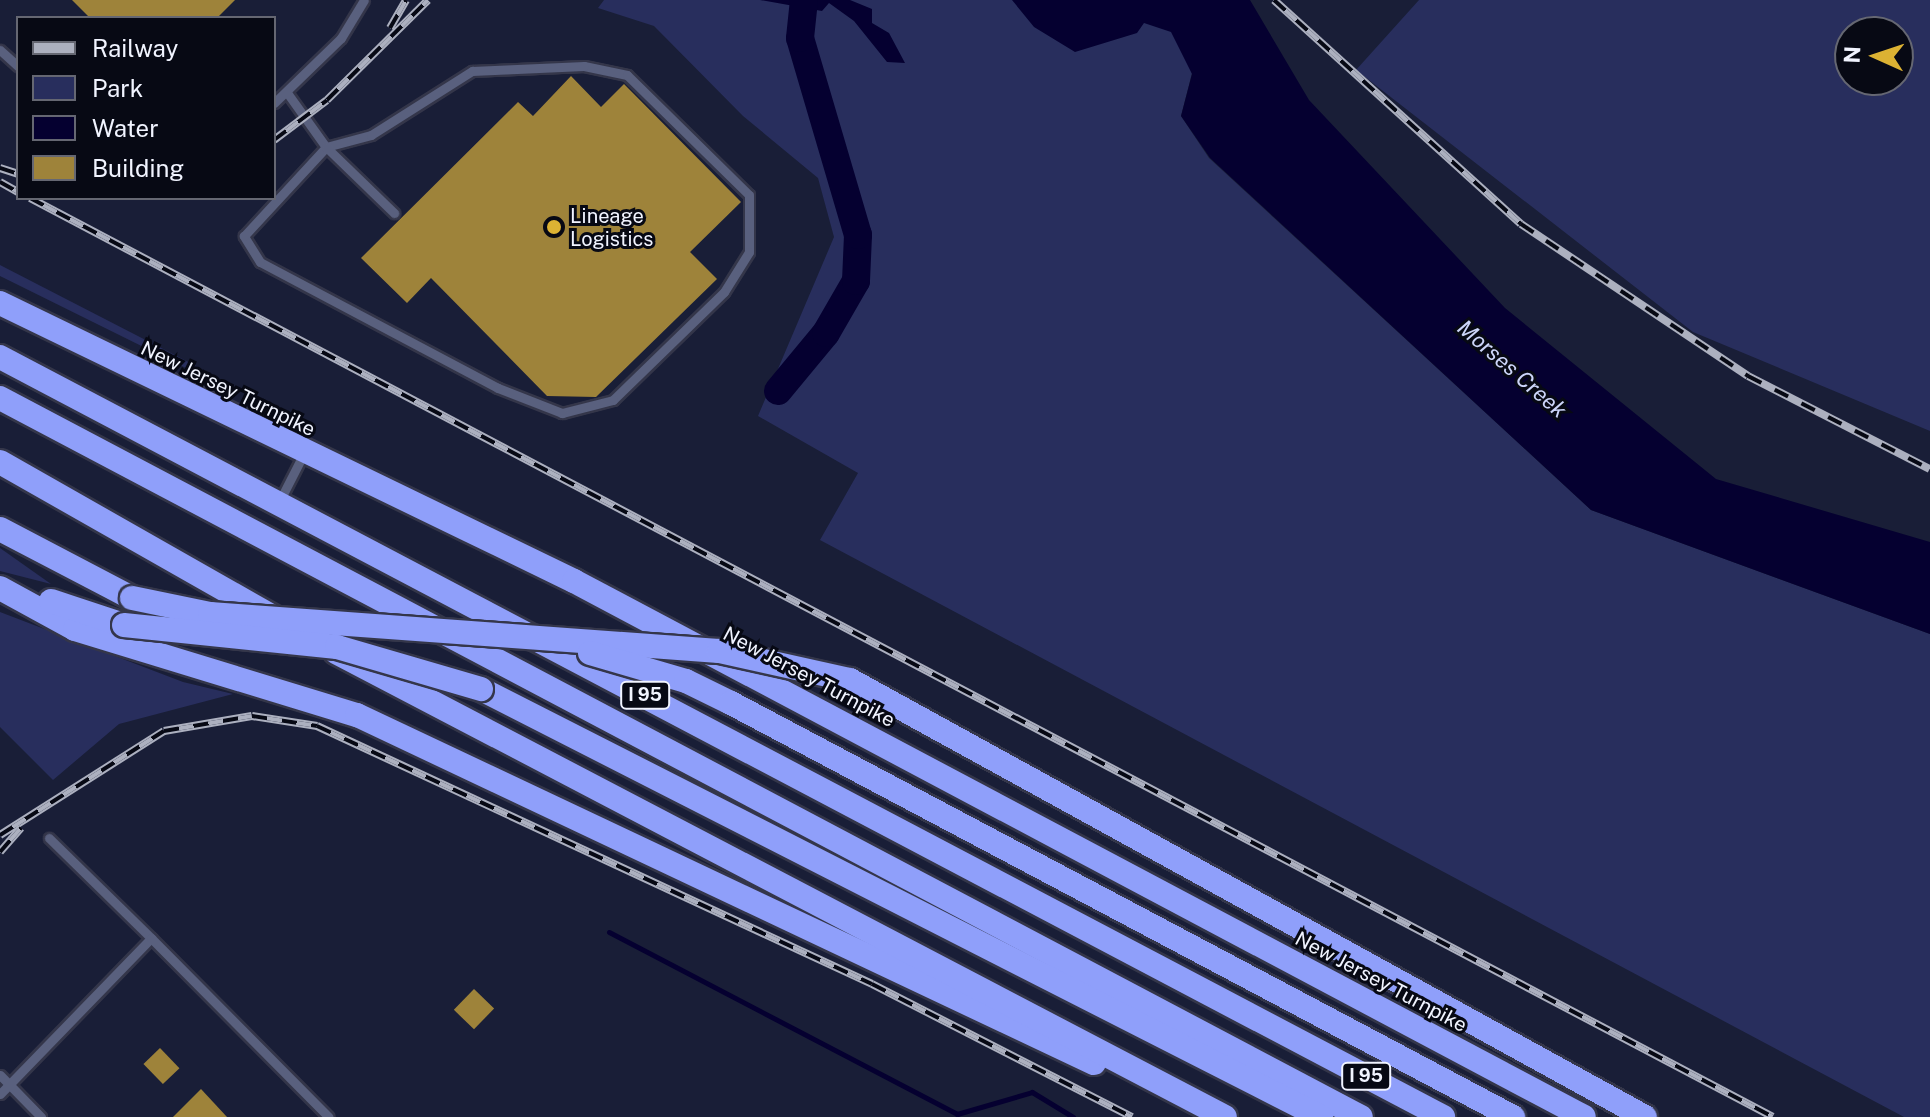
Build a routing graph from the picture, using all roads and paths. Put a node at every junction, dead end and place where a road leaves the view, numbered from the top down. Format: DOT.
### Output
graph roads {
  1 [pos="364,0"];
  2 [pos="0,50"];
  3 [pos="16,64"];
  4 [pos="288,94"];
  5 [pos="276,102"];
  6 [pos="326,147"];
  7 [pos="394,213"];
  8 [pos="0,303"];
  9 [pos="0,357"];
  10 [pos="0,398"];
  11 [pos="304,453"];
  12 [pos="0,462"];
  13 [pos="278,505"];
  14 [pos="0,529"];
  15 [pos="0,581"];
  16 [pos="0,588"];
  17 [pos="477,634"];
  18 [pos="49,838"];
  19 [pos="151,938"];
  20 [pos="0,1075"];
  21 [pos="1266,1078"];
  22 [pos="8,1083"];
  23 [pos="0,1094"];
  24 [pos="41,1117"];
  25 [pos="329,1117"];
  26 [pos="1223,1117"];
  27 [pos="1321,1117"];
  28 [pos="1361,1117"];
  29 [pos="1443,1117"];
  30 [pos="1513,1117"];
  31 [pos="1584,1117"];
  32 [pos="1645,1117"];
  1 -- 4 [label="lane"];
  2 -- 3 [label="lane"];
  4 -- 5 [label="lane"];
  4 -- 6 [label="lane"];
  6 -- 6 [label="lane"];
  6 -- 7 [label="lane"];
  8 -- 11 [label="highway, New Jersey Turnpike"];
  9 -- 13 [label="highway, I 95"];
  10 -- 21 [label="highway, I 95"];
  11 -- 13 [label="lane"];
  11 -- 31 [label="highway, New Jersey Turnpike"];
  12 -- 26 [label="highway"];
  13 -- 29 [label="highway, I 95"];
  14 -- 17 [label="highway, bridge"];
  15 -- 21 [label="highway, bridge"];
  16 -- 26 [label="highway"];
  17 -- 30 [label="highway, bridge"];
  17 -- 32 [label="highway, bridge"];
  18 -- 19 [label="lane"];
  19 -- 22 [label="lane"];
  19 -- 25 [label="lane"];
  20 -- 22 [label="lane"];
  21 -- 27 [label="highway"];
  21 -- 28 [label="highway, I 95"];
  22 -- 23 [label="lane"];
  22 -- 24 [label="lane"];
}
